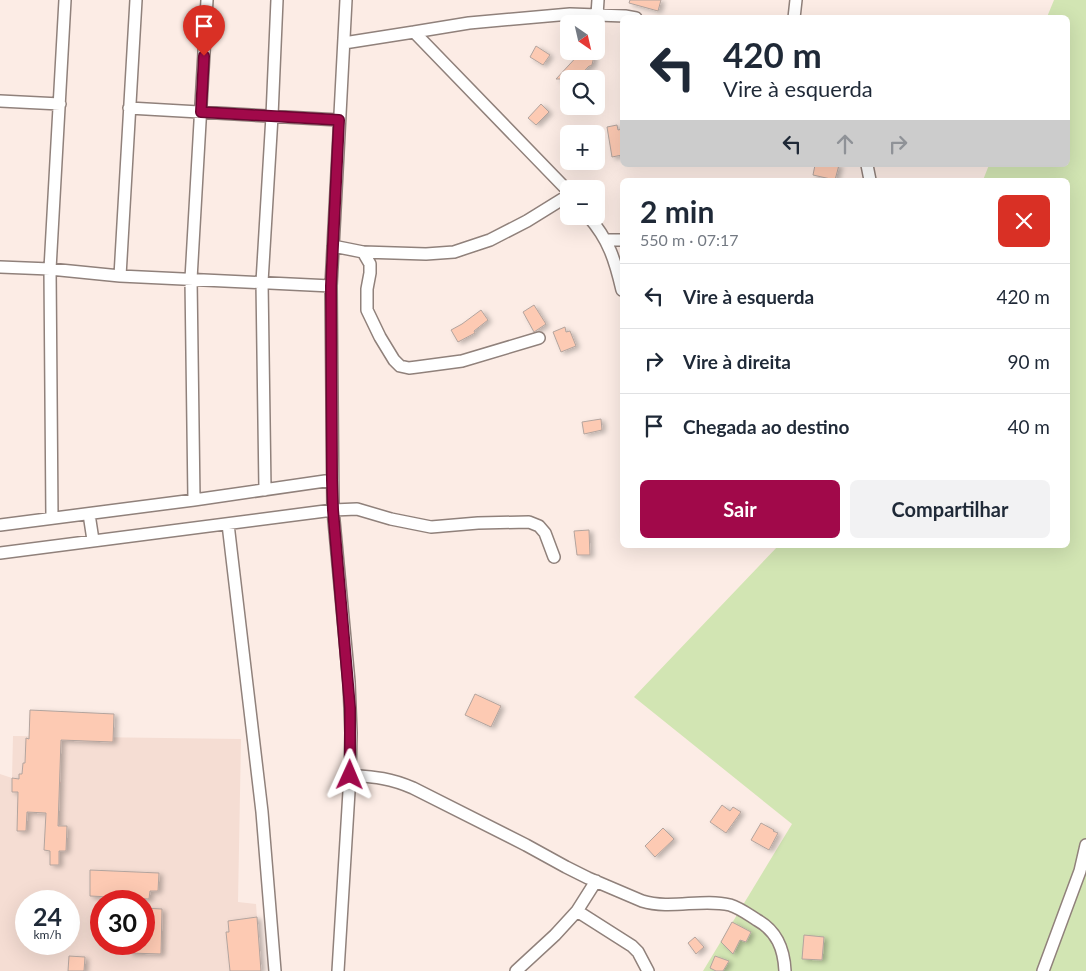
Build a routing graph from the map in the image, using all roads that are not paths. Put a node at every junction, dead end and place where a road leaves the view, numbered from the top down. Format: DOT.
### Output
graph roads {
  1 [pos="65,0"];
  2 [pos="136,0"];
  3 [pos="207,0"];
  4 [pos="277,0"];
  5 [pos="346,0"];
  6 [pos="598,0"];
  7 [pos="796,0"];
  8 [pos="597,15"];
  9 [pos="605,15"];
  10 [pos="794,15"];
  11 [pos="620,16"];
  12 [pos="414,32"];
  13 [pos="344,43"];
  14 [pos="0,101"];
  15 [pos="60,104"];
  16 [pos="129,108"];
  17 [pos="201,112"];
  18 [pos="272,116"];
  19 [pos="339,120"];
  20 [pos="560,184"];
  21 [pos="560,199"];
  22 [pos="595,225"];
  23 [pos="606,240"];
  24 [pos="620,240"];
  25 [pos="333,246"];
  26 [pos="363,252"];
  27 [pos="0,267"];
  28 [pos="50,269"];
  29 [pos="120,276"];
  30 [pos="191,279"];
  31 [pos="262,282"];
  32 [pos="620,283"];
  33 [pos="331,286"];
  34 [pos="539,338"];
  35 [pos="332,480"];
  36 [pos="265,490"];
  37 [pos="194,500"];
  38 [pos="333,510"];
  39 [pos="89,514"];
  40 [pos="52,518"];
  41 [pos="228,524"];
  42 [pos="0,525"];
  43 [pos="93,540"];
  44 [pos="0,553"];
  45 [pos="554,557"];
  46 [pos="350,775"];
  47 [pos="1086,845"];
  48 [pos="596,881"];
  49 [pos="577,911"];
  50 [pos="275,971"];
  51 [pos="338,971"];
  52 [pos="516,971"];
  53 [pos="648,971"];
  54 [pos="786,971"];
  55 [pos="1043,971"];
  1 -- 15 [label="street"];
  2 -- 16 [label="street"];
  3 -- 17 [label="street"];
  4 -- 18 [label="street"];
  5 -- 13 [label="street"];
  6 -- 8 [label="street"];
  7 -- 10 [label="street"];
  8 -- 12 [label="street"];
  9 -- 11 [label="street"];
  12 -- 13 [label="street"];
  12 -- 20 [label="street"];
  13 -- 19 [label="street"];
  14 -- 15 [label="street"];
  15 -- 28 [label="street"];
  16 -- 17 [label="street"];
  16 -- 29 [label="street"];
  17 -- 18 [label="street"];
  17 -- 30 [label="street"];
  18 -- 19 [label="street"];
  18 -- 31 [label="street"];
  19 -- 25 [label="street"];
  21 -- 26 [label="street"];
  22 -- 23 [label="street"];
  23 -- 24 [label="street"];
  23 -- 32 [label="street"];
  25 -- 26 [label="street"];
  25 -- 33 [label="street"];
  26 -- 34 [label="street"];
  27 -- 28 [label="street"];
  28 -- 29 [label="street"];
  28 -- 40 [label="street"];
  29 -- 30 [label="street"];
  30 -- 31 [label="street"];
  30 -- 37 [label="street"];
  31 -- 33 [label="street"];
  31 -- 36 [label="street"];
  33 -- 35 [label="street"];
  35 -- 36 [label="street"];
  35 -- 38 [label="street"];
  36 -- 37 [label="street"];
  37 -- 39 [label="street"];
  38 -- 41 [label="street"];
  38 -- 45 [label="street"];
  38 -- 46 [label="street"];
  39 -- 40 [label="street"];
  39 -- 43 [label="street"];
  40 -- 42 [label="street"];
  41 -- 43 [label="street"];
  41 -- 50 [label="street"];
  43 -- 44 [label="street"];
  46 -- 48 [label="street"];
  46 -- 51 [label="street"];
  47 -- 55 [label="street"];
  48 -- 49 [label="street"];
  48 -- 54 [label="street"];
  49 -- 52 [label="street"];
  49 -- 53 [label="street"];
}
